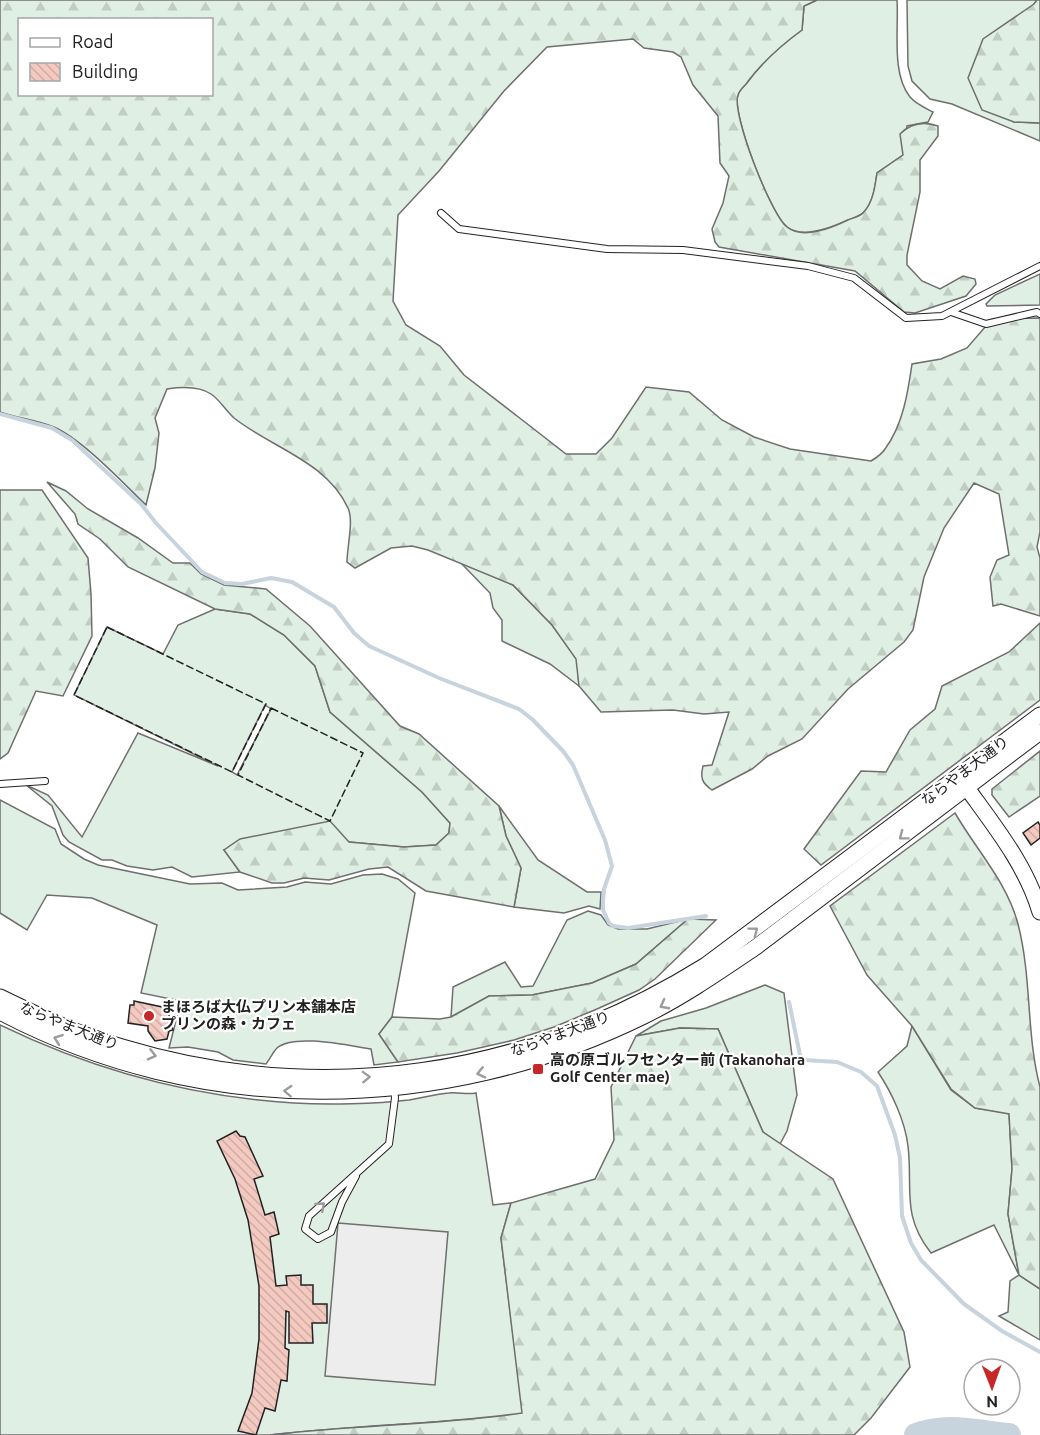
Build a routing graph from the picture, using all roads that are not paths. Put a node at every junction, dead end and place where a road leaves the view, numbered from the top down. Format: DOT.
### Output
graph roads {
  1 [pos="441,213"];
  2 [pos="1040,266"];
  3 [pos="951,312"];
  4 [pos="1040,314"];
  5 [pos="1040,715"];
  6 [pos="1040,732"];
  7 [pos="45,781"];
  8 [pos="962,782"];
  9 [pos="0,784"];
  10 [pos="1040,912"];
  11 [pos="710,970"];
  12 [pos="0,997"];
  13 [pos="0,1012"];
  14 [pos="394,1088"];
  15 [pos="356,1176"];
  1 -- 3 [label="lane"];
  2 -- 3 [label="lane"];
  3 -- 4 [label="lane"];
  5 -- 8 [label="street, ならやま大通り"];
  6 -- 8 [label="street, ならやま大通り"];
  7 -- 9 [label="lane"];
  8 -- 10 [label="street"];
  8 -- 11 [label="street, ならやま大通り"];
  12 -- 11 [label="street, ならやま大通り, one-way"];
  11 -- 14 [label="street, ならやま大通り, one-way"];
  14 -- 13 [label="street, ならやま大通り, one-way"];
  14 -- 15 [label="lane"];
  15 -- 15 [label="lane, one-way"];
}
